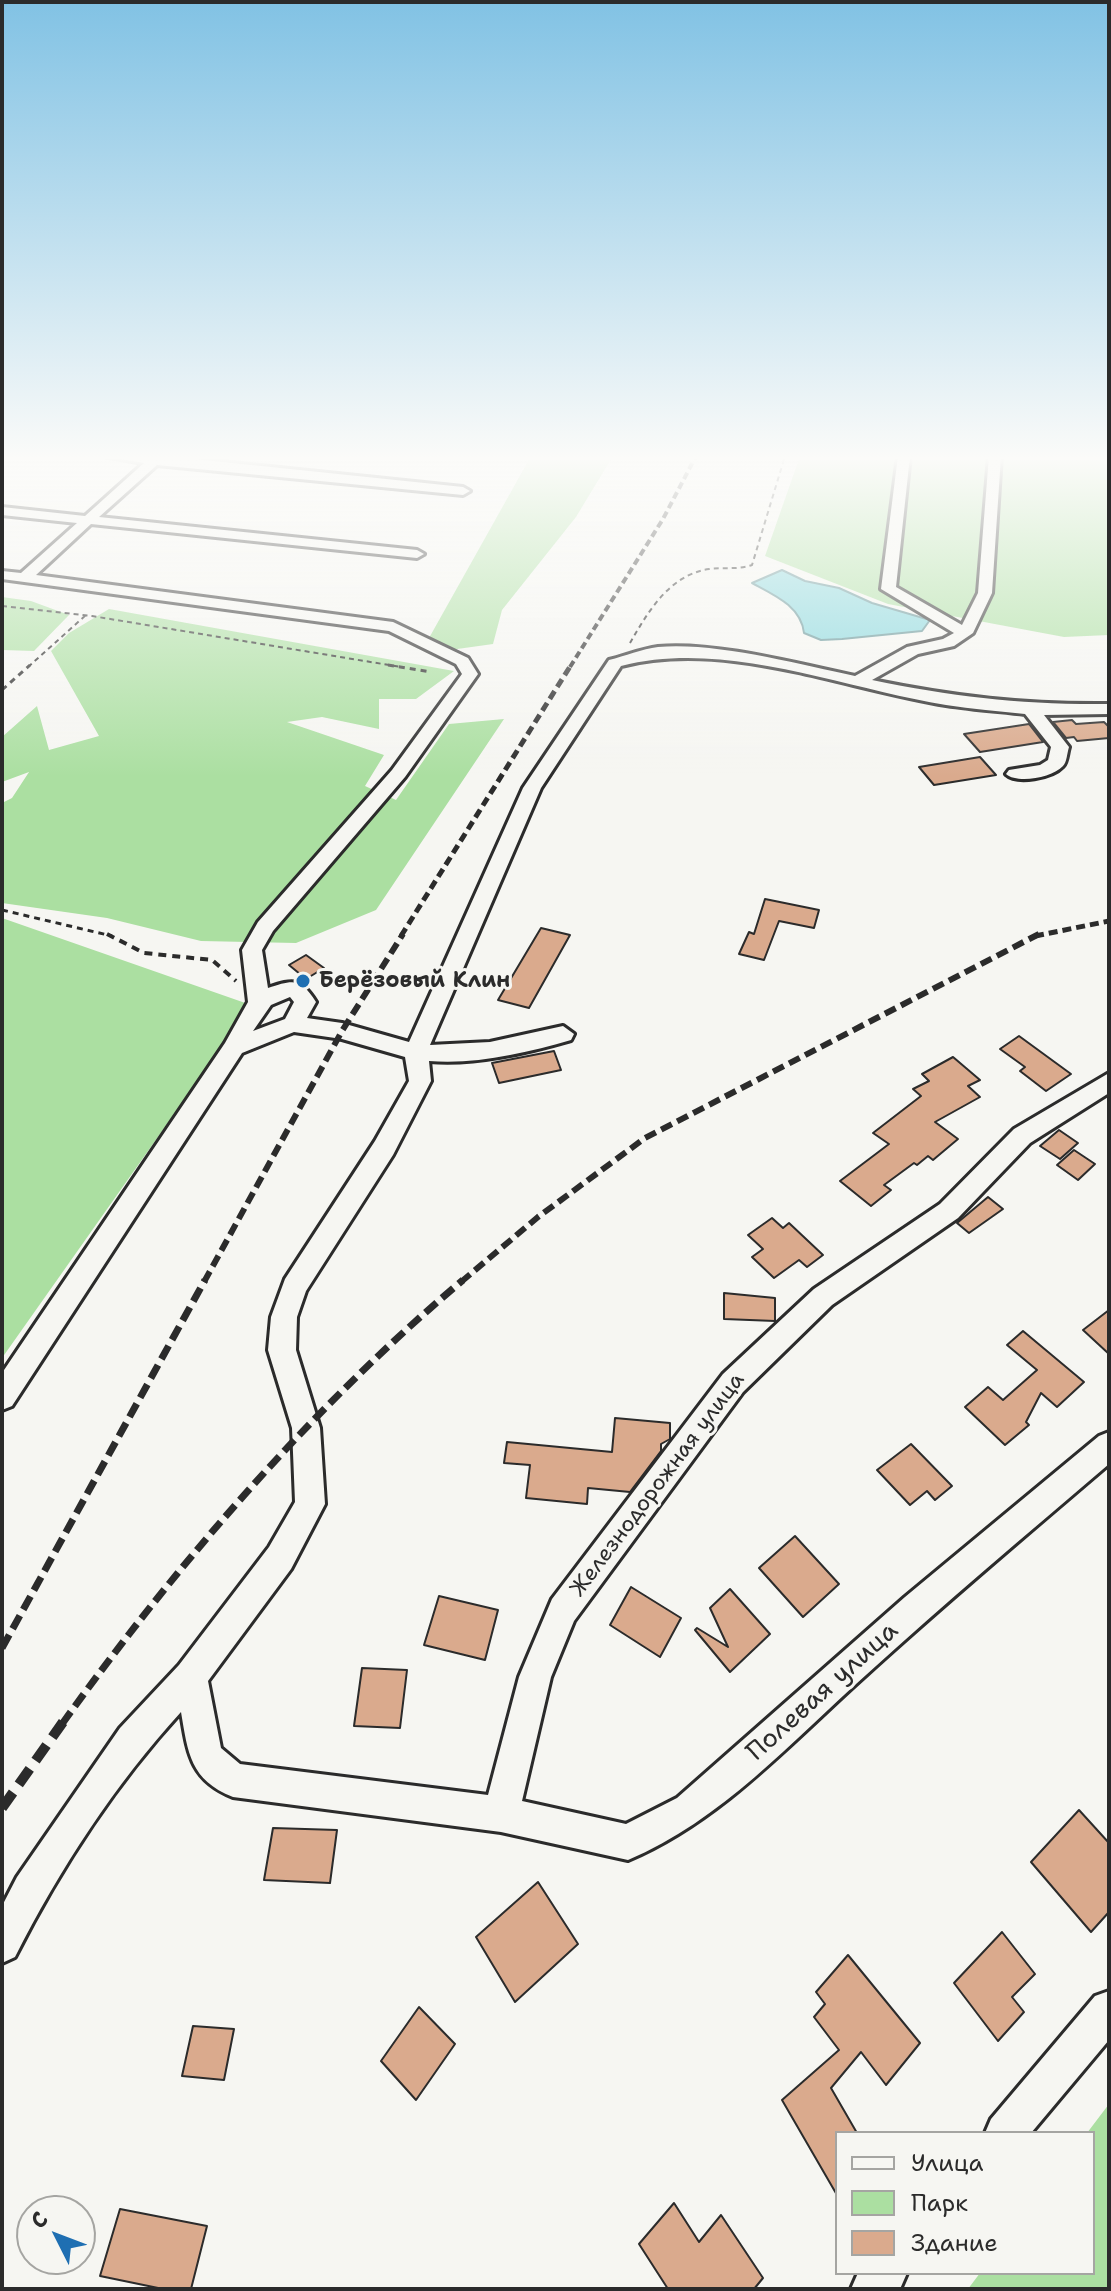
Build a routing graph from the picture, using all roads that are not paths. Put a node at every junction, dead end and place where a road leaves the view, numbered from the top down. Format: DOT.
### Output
graph roads {
  1 [pos="41,563"];
  2 [pos="891,563"];
  3 [pos="987,563"];
  4 [pos="2,575"];
  5 [pos="24,578"];
  6 [pos="965,633"];
  7 [pos="858,681"];
  8 [pos="1109,709"];
  9 [pos="1030,710"];
  10 [pos="1015,774"];
  11 [pos="259,1002"];
  12 [pos="293,1024"];
  13 [pos="563,1034"];
  14 [pos="234,1047"];
  15 [pos="416,1052"];
  16 [pos="1109,1082"];
  17 [pos="2,1397"];
  18 [pos="1109,1446"];
  19 [pos="191,1677"];
  20 [pos="501,1814"];
  21 [pos="2,1944"];
  22 [pos="1109,2010"];
  23 [pos="1007,2131"];
  1 -- 5 [label="street"];
  2 -- 6 [label="street"];
  3 -- 6 [label="street"];
  4 -- 5 [label="street"];
  5 -- 11 [label="street"];
  6 -- 7 [label="street"];
  7 -- 9 [label="street"];
  7 -- 15 [label="street"];
  8 -- 9 [label="street"];
  9 -- 10 [label="street"];
  11 -- 12 [label="street"];
  11 -- 14 [label="street"];
  12 -- 14 [label="street"];
  12 -- 15 [label="street"];
  13 -- 15 [label="street"];
  14 -- 17 [label="street"];
  15 -- 19 [label="street"];
  16 -- 20 [label="street, Железнодорожная улица"];
  18 -- 20 [label="street, Полевая улица"];
  19 -- 20 [label="street, Полевая улица"];
  19 -- 21 [label="street"];
  22 -- 23 [label="street"];
}
